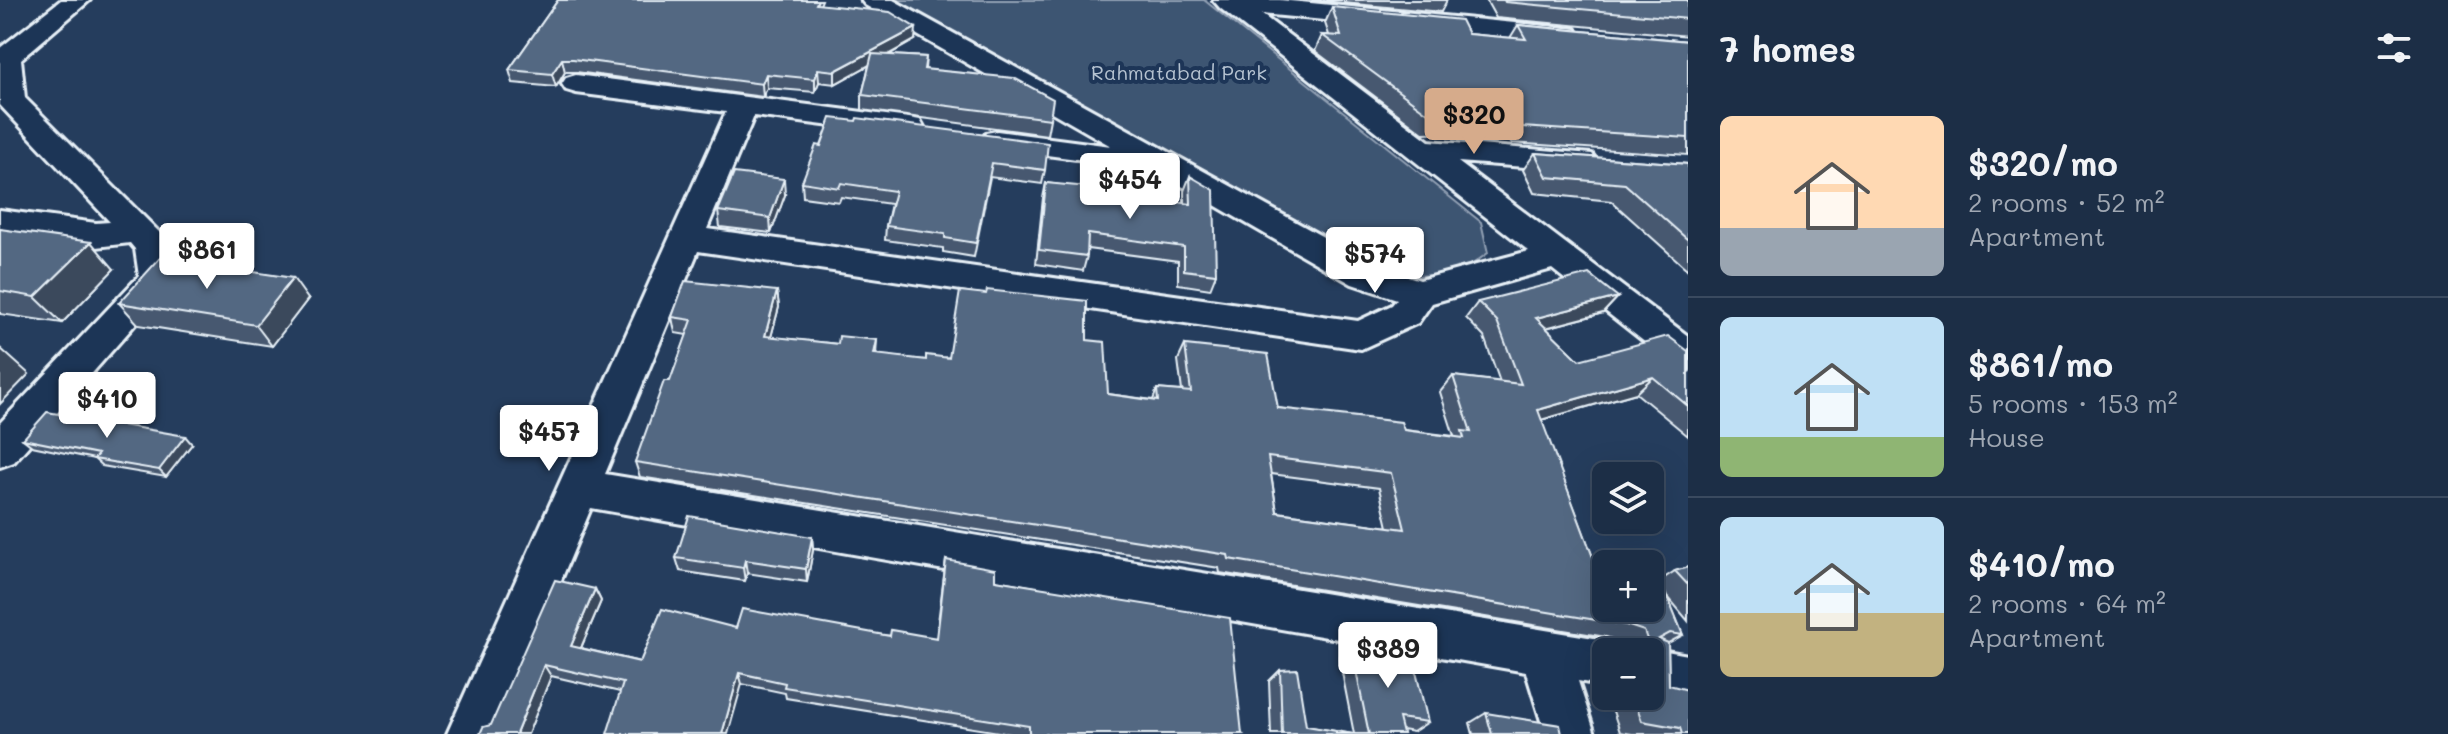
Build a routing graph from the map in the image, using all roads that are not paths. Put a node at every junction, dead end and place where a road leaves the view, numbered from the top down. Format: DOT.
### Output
graph roads {
  1 [pos="77,0"];
  2 [pos="874,0"];
  3 [pos="1227,1"];
  4 [pos="1593,38"];
  5 [pos="4,60"];
  6 [pos="576,84"];
  7 [pos="5,104"];
  8 [pos="744,105"];
  9 [pos="938,131"];
  10 [pos="968,136"];
  11 [pos="1422,150"];
  12 [pos="1610,162"];
  13 [pos="1169,164"];
  14 [pos="0,221"];
  15 [pos="138,231"];
  16 [pos="685,237"];
  17 [pos="1557,256"];
  18 [pos="1420,293"];
  19 [pos="1688,356"];
  20 [pos="0,450"];
  21 [pos="578,488"];
  22 [pos="1544,652"];
  23 [pos="1592,661"];
  24 [pos="1664,675"];
  25 [pos="1688,679"];
  26 [pos="472,734"];
  27 [pos="1570,734"];
  1 -- 5 [label="street"];
  2 -- 13 [label="street"];
  3 -- 4 [label="street"];
  3 -- 11 [label="street"];
  5 -- 7 [label="street"];
  6 -- 8 [label="street"];
  7 -- 15 [label="street"];
  8 -- 9 [label="street"];
  8 -- 16 [label="street"];
  10 -- 13 [label="street"];
  11 -- 12 [label="street"];
  11 -- 17 [label="street"];
  13 -- 18 [label="street"];
  14 -- 15 [label="street"];
  15 -- 20 [label="street"];
  16 -- 18 [label="street"];
  16 -- 21 [label="street"];
  17 -- 18 [label="street"];
  17 -- 19 [label="street"];
  21 -- 22 [label="street"];
  21 -- 26 [label="street"];
  22 -- 23 [label="street"];
  22 -- 27 [label="street"];
  24 -- 25 [label="street"];
}
